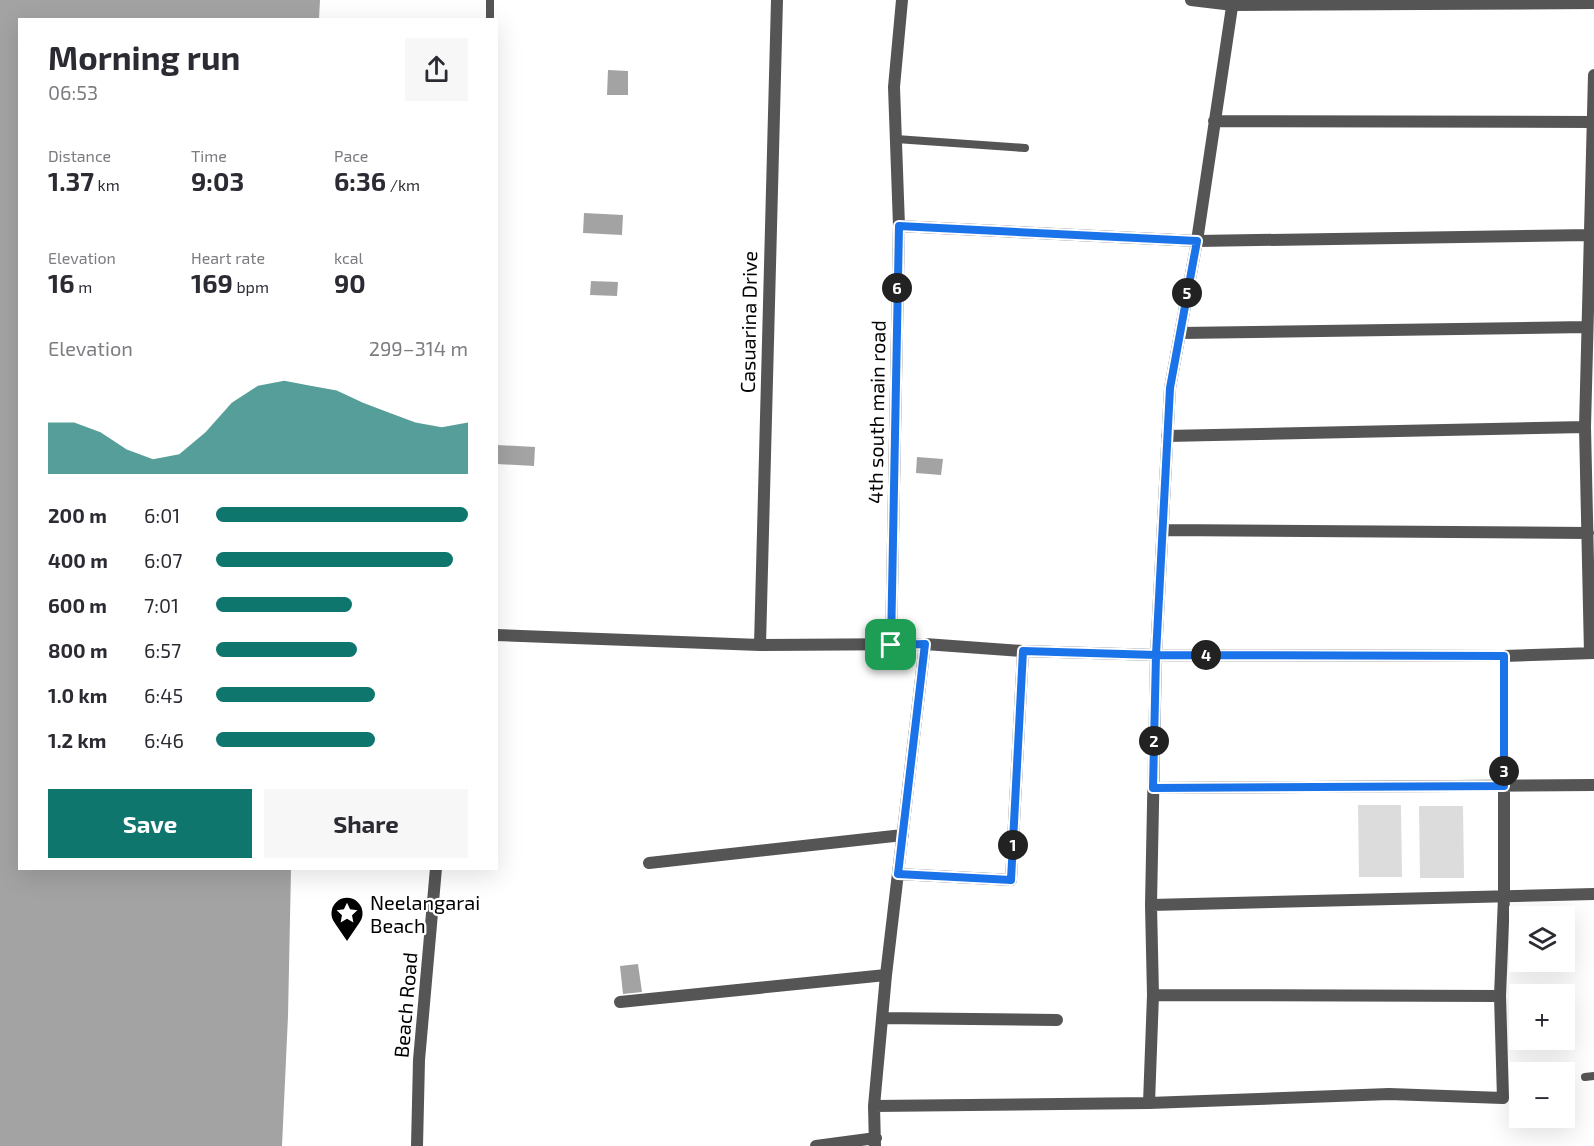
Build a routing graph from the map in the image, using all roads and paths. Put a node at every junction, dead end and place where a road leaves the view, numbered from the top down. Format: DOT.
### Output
graph roads {
  1 [pos="490,0"];
  2 [pos="777,0"];
  3 [pos="902,0"];
  4 [pos="1191,0"];
  5 [pos="1233,2"];
  6 [pos="1594,3"];
  7 [pos="490,18"];
  8 [pos="1594,75"];
  9 [pos="1214,121"];
  10 [pos="1594,122"];
  11 [pos="896,139"];
  12 [pos="1024,148"];
  13 [pos="899,226"];
  14 [pos="1590,235"];
  15 [pos="1197,241"];
  16 [pos="1587,327"];
  17 [pos="1180,333"];
  18 [pos="1585,427"];
  19 [pos="1167,436"];
  20 [pos="1590,459"];
  21 [pos="1164,530"];
  22 [pos="1588,533"];
  23 [pos="498,635"];
  24 [pos="925,644"];
  25 [pos="760,645"];
  26 [pos="891,645"];
  27 [pos="1023,651"];
  28 [pos="1592,653"];
  29 [pos="1156,655"];
  30 [pos="1504,656"];
  31 [pos="1594,785"];
  32 [pos="1504,786"];
  33 [pos="1153,788"];
  34 [pos="903,834"];
  35 [pos="649,863"];
  36 [pos="436,870"];
  37 [pos="898,874"];
  38 [pos="1594,894"];
  39 [pos="1504,897"];
  40 [pos="1151,904"];
  41 [pos="886,975"];
  42 [pos="1153,995"];
  43 [pos="1500,996"];
  44 [pos="620,1002"];
  45 [pos="882,1018"];
  46 [pos="1057,1020"];
  47 [pos="1149,1103"];
  48 [pos="874,1106"];
  49 [pos="876,1142"];
  50 [pos="417,1146"];
  51 [pos="816,1146"];
  1 -- 7 [label="lane"];
  2 -- 25 [label="street, Casuarina Drive"];
  3 -- 11 [label="street, 4th south main road"];
  4 -- 5 [label="street"];
  5 -- 6 [label="street"];
  5 -- 9 [label="street"];
  8 -- 10 [label="street"];
  9 -- 10 [label="street"];
  9 -- 15 [label="street"];
  10 -- 14 [label="street"];
  11 -- 12 [label="lane"];
  11 -- 13 [label="street, 4th south main road"];
  13 -- 15 [label="street"];
  13 -- 26 [label="street, 4th south main road"];
  14 -- 15 [label="street"];
  14 -- 16 [label="street"];
  15 -- 17 [label="street"];
  16 -- 17 [label="street"];
  16 -- 18 [label="street"];
  17 -- 19 [label="street"];
  18 -- 19 [label="street"];
  18 -- 20 [label="street"];
  19 -- 21 [label="street"];
  20 -- 22 [label="street"];
  21 -- 22 [label="street"];
  21 -- 29 [label="street"];
  22 -- 28 [label="street"];
  23 -- 25 [label="street"];
  24 -- 26 [label="street"];
  24 -- 27 [label="street"];
  24 -- 34 [label="street"];
  25 -- 26 [label="street"];
  27 -- 29 [label="street"];
  27 -- 37 [label="street"];
  28 -- 30 [label="street"];
  29 -- 30 [label="street"];
  29 -- 33 [label="street"];
  30 -- 32 [label="street"];
  31 -- 32 [label="street"];
  32 -- 33 [label="street"];
  32 -- 39 [label="street"];
  33 -- 40 [label="street"];
  34 -- 35 [label="street"];
  34 -- 37 [label="street"];
  36 -- 50 [label="street, Beach Road"];
  37 -- 41 [label="street"];
  38 -- 39 [label="street"];
  39 -- 40 [label="street"];
  39 -- 43 [label="street"];
  40 -- 42 [label="street"];
  41 -- 44 [label="street"];
  41 -- 45 [label="street"];
  42 -- 43 [label="street"];
  42 -- 47 [label="street"];
  43 -- 47 [label="street"];
  45 -- 46 [label="street"];
  45 -- 48 [label="street"];
  47 -- 48 [label="street"];
  48 -- 49 [label="street"];
  49 -- 51 [label="street"];
}
